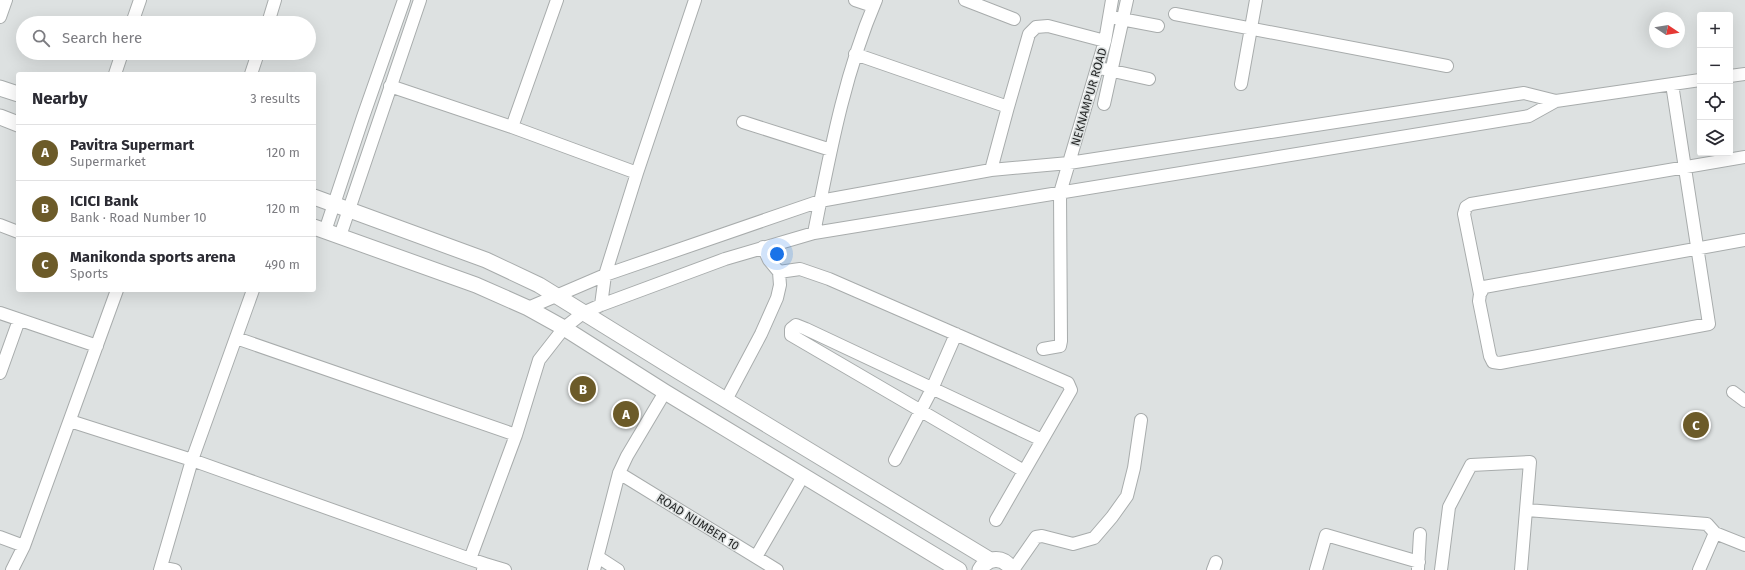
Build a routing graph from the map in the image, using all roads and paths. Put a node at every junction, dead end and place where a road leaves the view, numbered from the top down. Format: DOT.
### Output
graph roads {
  1 [pos="6,0"];
  2 [pos="140,0"];
  3 [pos="276,0"];
  4 [pos="404,0"];
  5 [pos="420,0"];
  6 [pos="557,0"];
  7 [pos="695,0"];
  8 [pos="855,0"];
  9 [pos="965,0"];
  10 [pos="1112,0"];
  11 [pos="1127,0"];
  12 [pos="1256,0"];
  13 [pos="874,3"];
  14 [pos="1174,14"];
  15 [pos="134,16"];
  16 [pos="270,16"];
  17 [pos="0,17"];
  18 [pos="1109,17"];
  19 [pos="1014,19"];
  20 [pos="1123,19"];
  21 [pos="1158,26"];
  22 [pos="1251,27"];
  23 [pos="1105,41"];
  24 [pos="855,54"];
  25 [pos="120,60"];
  26 [pos="256,60"];
  27 [pos="1447,66"];
  28 [pos="1097,68"];
  29 [pos="1111,71"];
  30 [pos="116,72"];
  31 [pos="252,72"];
  32 [pos="1745,74"];
  33 [pos="1733,76"];
  34 [pos="1149,79"];
  35 [pos="1697,80"];
  36 [pos="1241,84"];
  37 [pos="1672,84"];
  38 [pos="390,86"];
  39 [pos="0,88"];
  40 [pos="16,93"];
  41 [pos="1556,101"];
  42 [pos="1104,104"];
  43 [pos="1008,107"];
  44 [pos="0,117"];
  45 [pos="743,122"];
  46 [pos="16,123"];
  47 [pos="512,127"];
  48 [pos="831,150"];
  49 [pos="1745,157"];
  50 [pos="1069,163"];
  51 [pos="1685,166"];
  52 [pos="992,170"];
  53 [pos="637,173"];
  54 [pos="1060,193"];
  55 [pos="316,198"];
  56 [pos="820,201"];
  57 [pos="334,204"];
  58 [pos="349,210"];
  59 [pos="0,225"];
  60 [pos="320,229"];
  61 [pos="16,231"];
  62 [pos="814,233"];
  63 [pos="340,236"];
  64 [pos="1745,240"];
  65 [pos="764,247"];
  66 [pos="1696,249"];
  67 [pos="780,272"];
  68 [pos="605,275"];
  69 [pos="116,292"];
  70 [pos="252,292"];
  71 [pos="1480,294"];
  72 [pos="557,295"];
  73 [pos="601,306"];
  74 [pos="528,308"];
  75 [pos="0,313"];
  76 [pos="584,313"];
  77 [pos="19,320"];
  78 [pos="564,328"];
  79 [pos="956,334"];
  80 [pos="236,338"];
  81 [pos="97,346"];
  82 [pos="1043,349"];
  83 [pos="0,373"];
  84 [pos="932,389"];
  85 [pos="665,392"];
  86 [pos="1733,392"];
  87 [pos="726,400"];
  88 [pos="1745,401"];
  89 [pos="921,411"];
  90 [pos="1141,420"];
  91 [pos="70,421"];
  92 [pos="516,435"];
  93 [pos="1042,440"];
  94 [pos="192,460"];
  95 [pos="895,460"];
  96 [pos="1024,471"];
  97 [pos="619,473"];
  98 [pos="803,476"];
  99 [pos="1527,510"];
  100 [pos="996,520"];
  101 [pos="1715,533"];
  102 [pos="1420,534"];
  103 [pos="0,537"];
  104 [pos="1745,545"];
  105 [pos="24,546"];
  106 [pos="598,557"];
  107 [pos="756,557"];
  108 [pos="470,559"];
  109 [pos="985,565"];
  110 [pos="1418,566"];
  111 [pos="484,567"];
  112 [pos="160,569"];
  113 [pos="12,570"];
  114 [pos="175,570"];
  115 [pos="505,570"];
  116 [pos="594,570"];
  117 [pos="618,570"];
  118 [pos="777,570"];
  119 [pos="959,570"];
  120 [pos="1012,570"];
  121 [pos="1316,570"];
  122 [pos="1441,570"];
  123 [pos="1521,570"];
  124 [pos="1699,570"];
  1 -- 17 [label="street"];
  2 -- 15 [label="street"];
  3 -- 16 [label="street"];
  4 -- 57 [label="street"];
  5 -- 38 [label="street"];
  6 -- 47 [label="street"];
  7 -- 53 [label="street"];
  8 -- 13 [label="street"];
  9 -- 19 [label="street"];
  10 -- 18 [label="street, NEKNAMPUR ROAD"];
  11 -- 20 [label="street"];
  12 -- 22 [label="street"];
  13 -- 24 [label="street"];
  14 -- 22 [label="street"];
  18 -- 20 [label="street"];
  18 -- 23 [label="street, NEKNAMPUR ROAD"];
  20 -- 21 [label="street"];
  20 -- 29 [label="street"];
  22 -- 27 [label="street"];
  22 -- 36 [label="street"];
  23 -- 28 [label="street, NEKNAMPUR ROAD"];
  23 -- 43 [label="street"];
  24 -- 43 [label="street"];
  24 -- 48 [label="street"];
  25 -- 30 [label="street"];
  26 -- 31 [label="street"];
  28 -- 29 [label="street"];
  28 -- 50 [label="street, NEKNAMPUR ROAD"];
  29 -- 34 [label="street"];
  29 -- 42 [label="street"];
  32 -- 33 [label="street"];
  35 -- 37 [label="street"];
  37 -- 41 [label="street"];
  37 -- 51 [label="street"];
  38 -- 47 [label="street"];
  38 -- 58 [label="street"];
  39 -- 40 [label="street"];
  41 -- 50 [label="street"];
  41 -- 54 [label="street"];
  43 -- 52 [label="street"];
  44 -- 46 [label="street"];
  45 -- 48 [label="street"];
  47 -- 53 [label="street"];
  48 -- 56 [label="street"];
  49 -- 51 [label="street"];
  50 -- 52 [label="street"];
  50 -- 54 [label="street, NEKNAMPUR ROAD"];
  51 -- 66 [label="street"];
  51 -- 71 [label="street"];
  52 -- 56 [label="street"];
  53 -- 68 [label="street"];
  54 -- 62 [label="street"];
  54 -- 82 [label="street, NEKNAMPUR ROAD"];
  55 -- 57 [label="street"];
  56 -- 62 [label="street"];
  56 -- 68 [label="street"];
  57 -- 58 [label="street"];
  57 -- 60 [label="street"];
  58 -- 63 [label="street"];
  58 -- 72 [label="street"];
  59 -- 61 [label="street"];
  60 -- 63 [label="street"];
  62 -- 65 [label="street"];
  63 -- 74 [label="street"];
  64 -- 66 [label="street"];
  65 -- 67 [label="street"];
  65 -- 73 [label="street"];
  66 -- 71 [label="street"];
  66 -- 71 [label="street"];
  67 -- 79 [label="street"];
  67 -- 87 [label="street"];
  68 -- 72 [label="street"];
  68 -- 73 [label="street"];
  69 -- 81 [label="street"];
  70 -- 80 [label="street"];
  72 -- 74 [label="street"];
  72 -- 76 [label="street"];
  73 -- 76 [label="street"];
  74 -- 78 [label="street"];
  75 -- 77 [label="street"];
  76 -- 78 [label="street"];
  76 -- 87 [label="street"];
  77 -- 81 [label="street"];
  77 -- 83 [label="street"];
  78 -- 85 [label="street"];
  78 -- 92 [label="street"];
  79 -- 84 [label="street"];
  79 -- 93 [label="street"];
  80 -- 92 [label="street"];
  80 -- 94 [label="street"];
  81 -- 91 [label="street"];
  84 -- 89 [label="street"];
  84 -- 89 [label="street"];
  84 -- 93 [label="street"];
  85 -- 97 [label="street"];
  85 -- 98 [label="street"];
  86 -- 88 [label="street"];
  87 -- 109 [label="street"];
  89 -- 95 [label="street"];
  89 -- 96 [label="street"];
  90 -- 120 [label="street"];
  91 -- 94 [label="street"];
  91 -- 105 [label="street"];
  92 -- 108 [label="street"];
  93 -- 96 [label="street"];
  94 -- 108 [label="street"];
  94 -- 112 [label="street"];
  96 -- 100 [label="street"];
  97 -- 106 [label="street"];
  97 -- 107 [label="street, ROAD NUMBER 10"];
  98 -- 107 [label="street"];
  98 -- 119 [label="street"];
  99 -- 101 [label="street"];
  99 -- 122 [label="street"];
  99 -- 123 [label="street"];
  101 -- 104 [label="street"];
  101 -- 124 [label="street"];
  102 -- 110 [label="street"];
  103 -- 105 [label="street"];
  105 -- 113 [label="street"];
  106 -- 116 [label="street"];
  106 -- 117 [label="street"];
  107 -- 118 [label="street, ROAD NUMBER 10"];
  108 -- 111 [label="street"];
  109 -- 120 [label="street"];
  110 -- 121 [label="street"];
  111 -- 115 [label="street"];
  112 -- 114 [label="street"];
}
